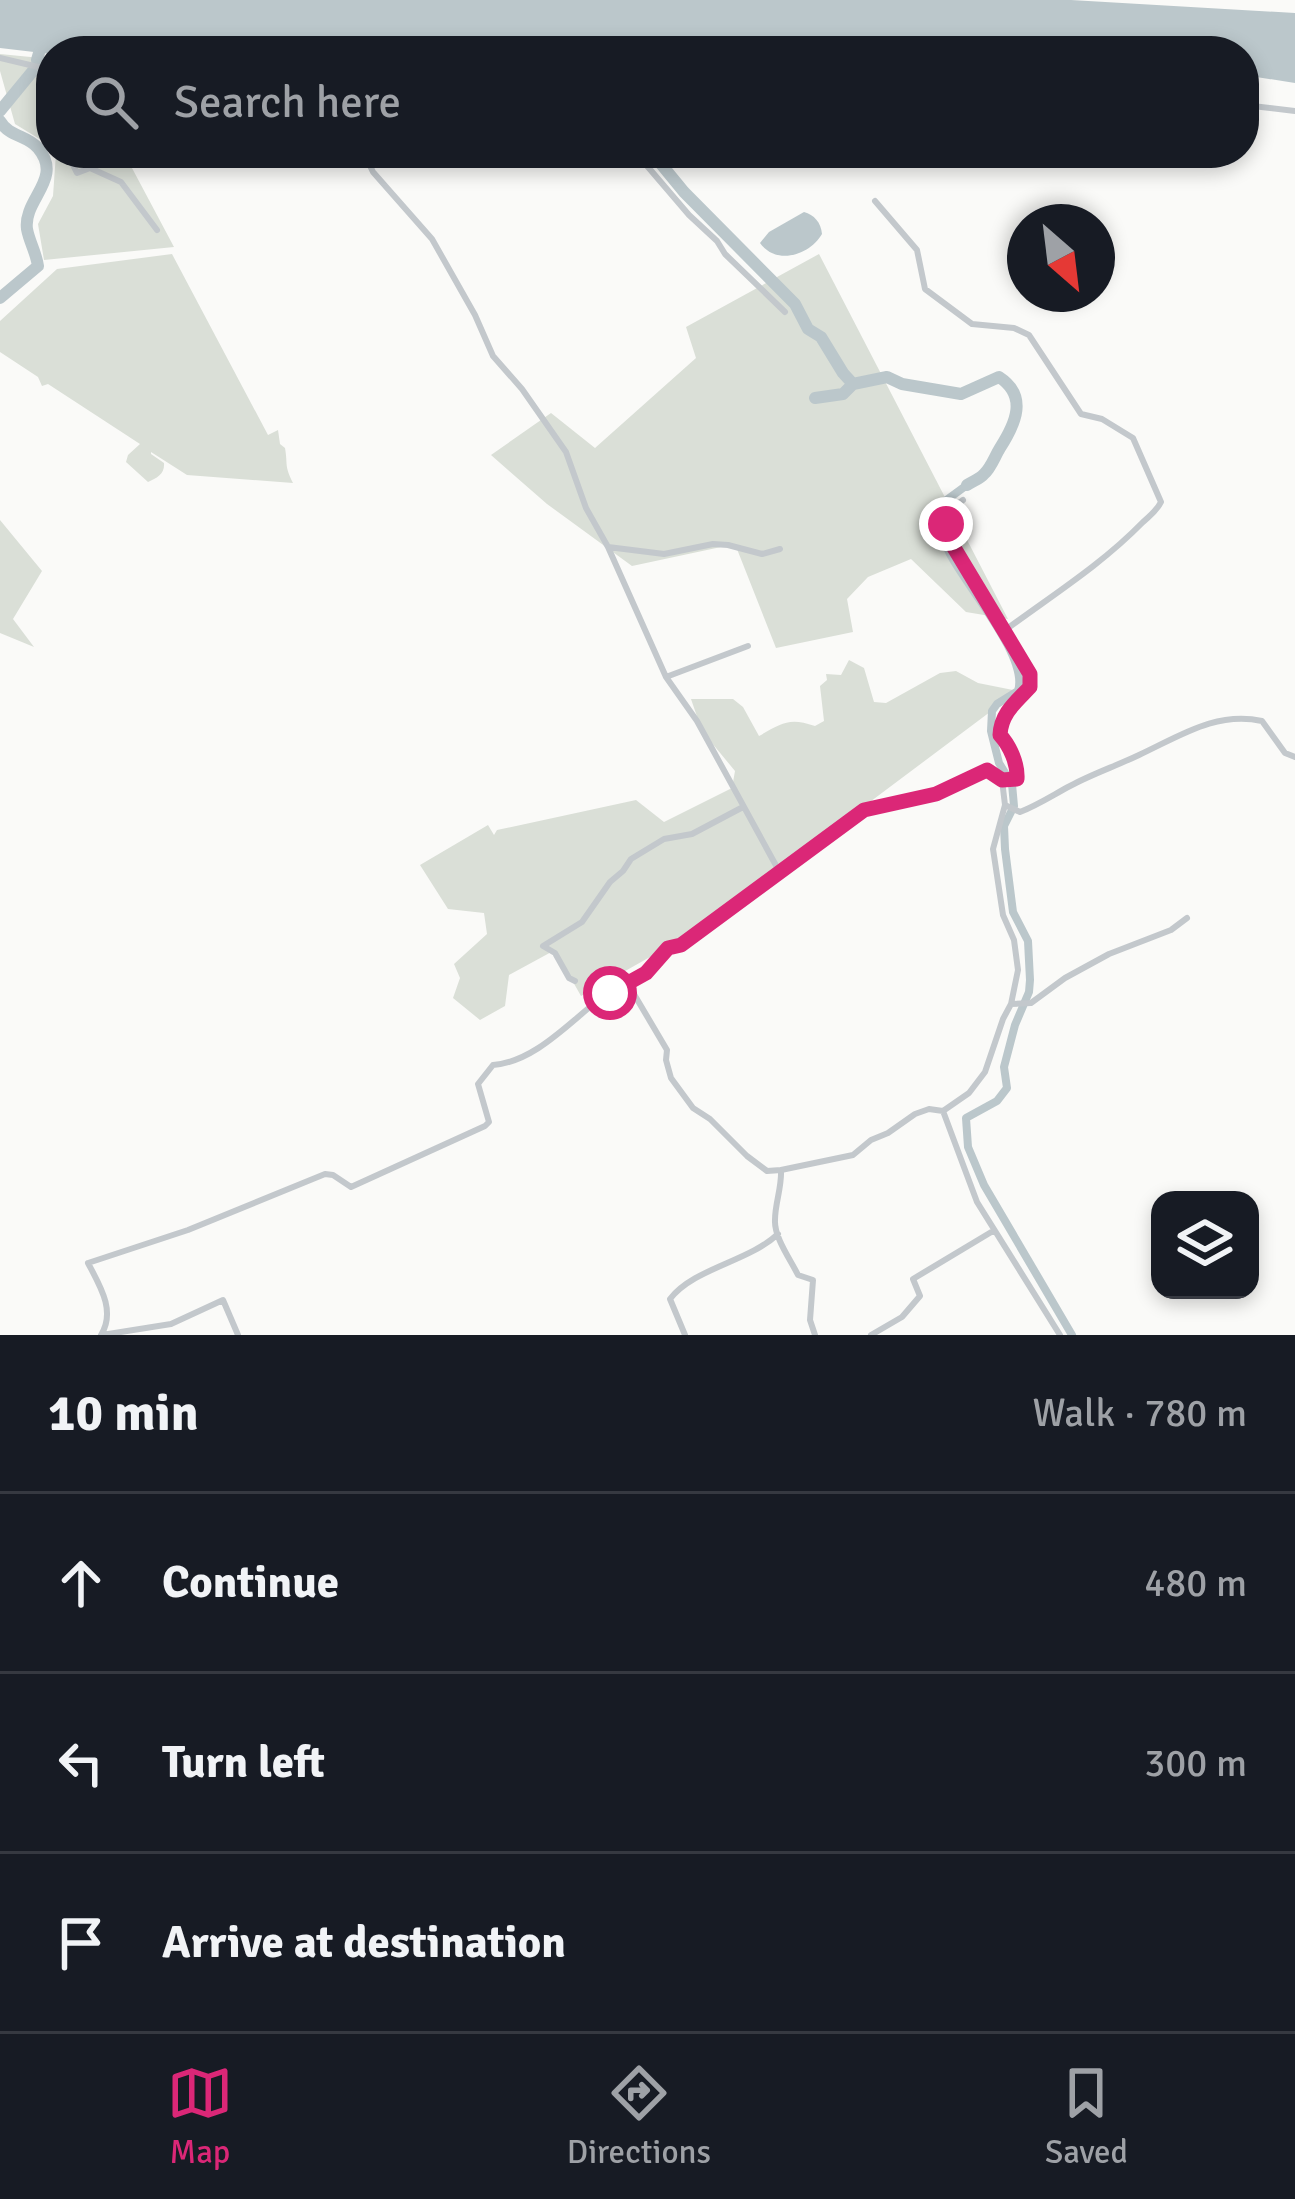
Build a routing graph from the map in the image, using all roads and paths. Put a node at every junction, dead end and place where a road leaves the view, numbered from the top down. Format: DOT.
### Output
graph roads {
  1 [pos="0,58"];
  2 [pos="36,66"];
  3 [pos="1259,107"];
  4 [pos="1295,111"];
  5 [pos="92,168"];
  6 [pos="371,168"];
  7 [pos="649,168"];
  8 [pos="875,201"];
  9 [pos="157,230"];
  10 [pos="785,312"];
  11 [pos="963,500"];
  12 [pos="608,547"];
  13 [pos="780,549"];
  14 [pos="1004,632"];
  15 [pos="748,646"];
  16 [pos="666,677"];
  17 [pos="1295,758"];
  18 [pos="1002,780"];
  19 [pos="1005,805"];
  20 [pos="743,807"];
  21 [pos="779,871"];
  22 [pos="1187,918"];
  23 [pos="575,981"];
  24 [pos="627,984"];
  25 [pos="1013,1005"];
  26 [pos="943,1111"];
  27 [pos="781,1170"];
  28 [pos="993,1232"];
  29 [pos="778,1234"];
  30 [pos="101,1335"];
  31 [pos="238,1335"];
  32 [pos="685,1335"];
  33 [pos="815,1335"];
  34 [pos="871,1335"];
  35 [pos="1060,1335"];
  1 -- 2 [label="street"];
  3 -- 4 [label="street"];
  5 -- 9 [label="street"];
  6 -- 12 [label="street"];
  7 -- 10 [label="street"];
  8 -- 14 [label="street"];
  11 -- 14 [label="street"];
  12 -- 13 [label="street"];
  12 -- 16 [label="street"];
  14 -- 18 [label="street"];
  15 -- 16 [label="street"];
  16 -- 20 [label="street"];
  17 -- 19 [label="street"];
  18 -- 19 [label="street"];
  18 -- 21 [label="street"];
  19 -- 25 [label="street"];
  20 -- 21 [label="street"];
  20 -- 23 [label="street"];
  21 -- 24 [label="street"];
  22 -- 25 [label="street"];
  24 -- 27 [label="street"];
  24 -- 30 [label="street"];
  25 -- 26 [label="street"];
  26 -- 27 [label="street"];
  26 -- 28 [label="street"];
  27 -- 29 [label="street"];
  28 -- 34 [label="street"];
  28 -- 35 [label="street"];
  29 -- 32 [label="street"];
  29 -- 33 [label="street"];
  30 -- 31 [label="street"];
}
